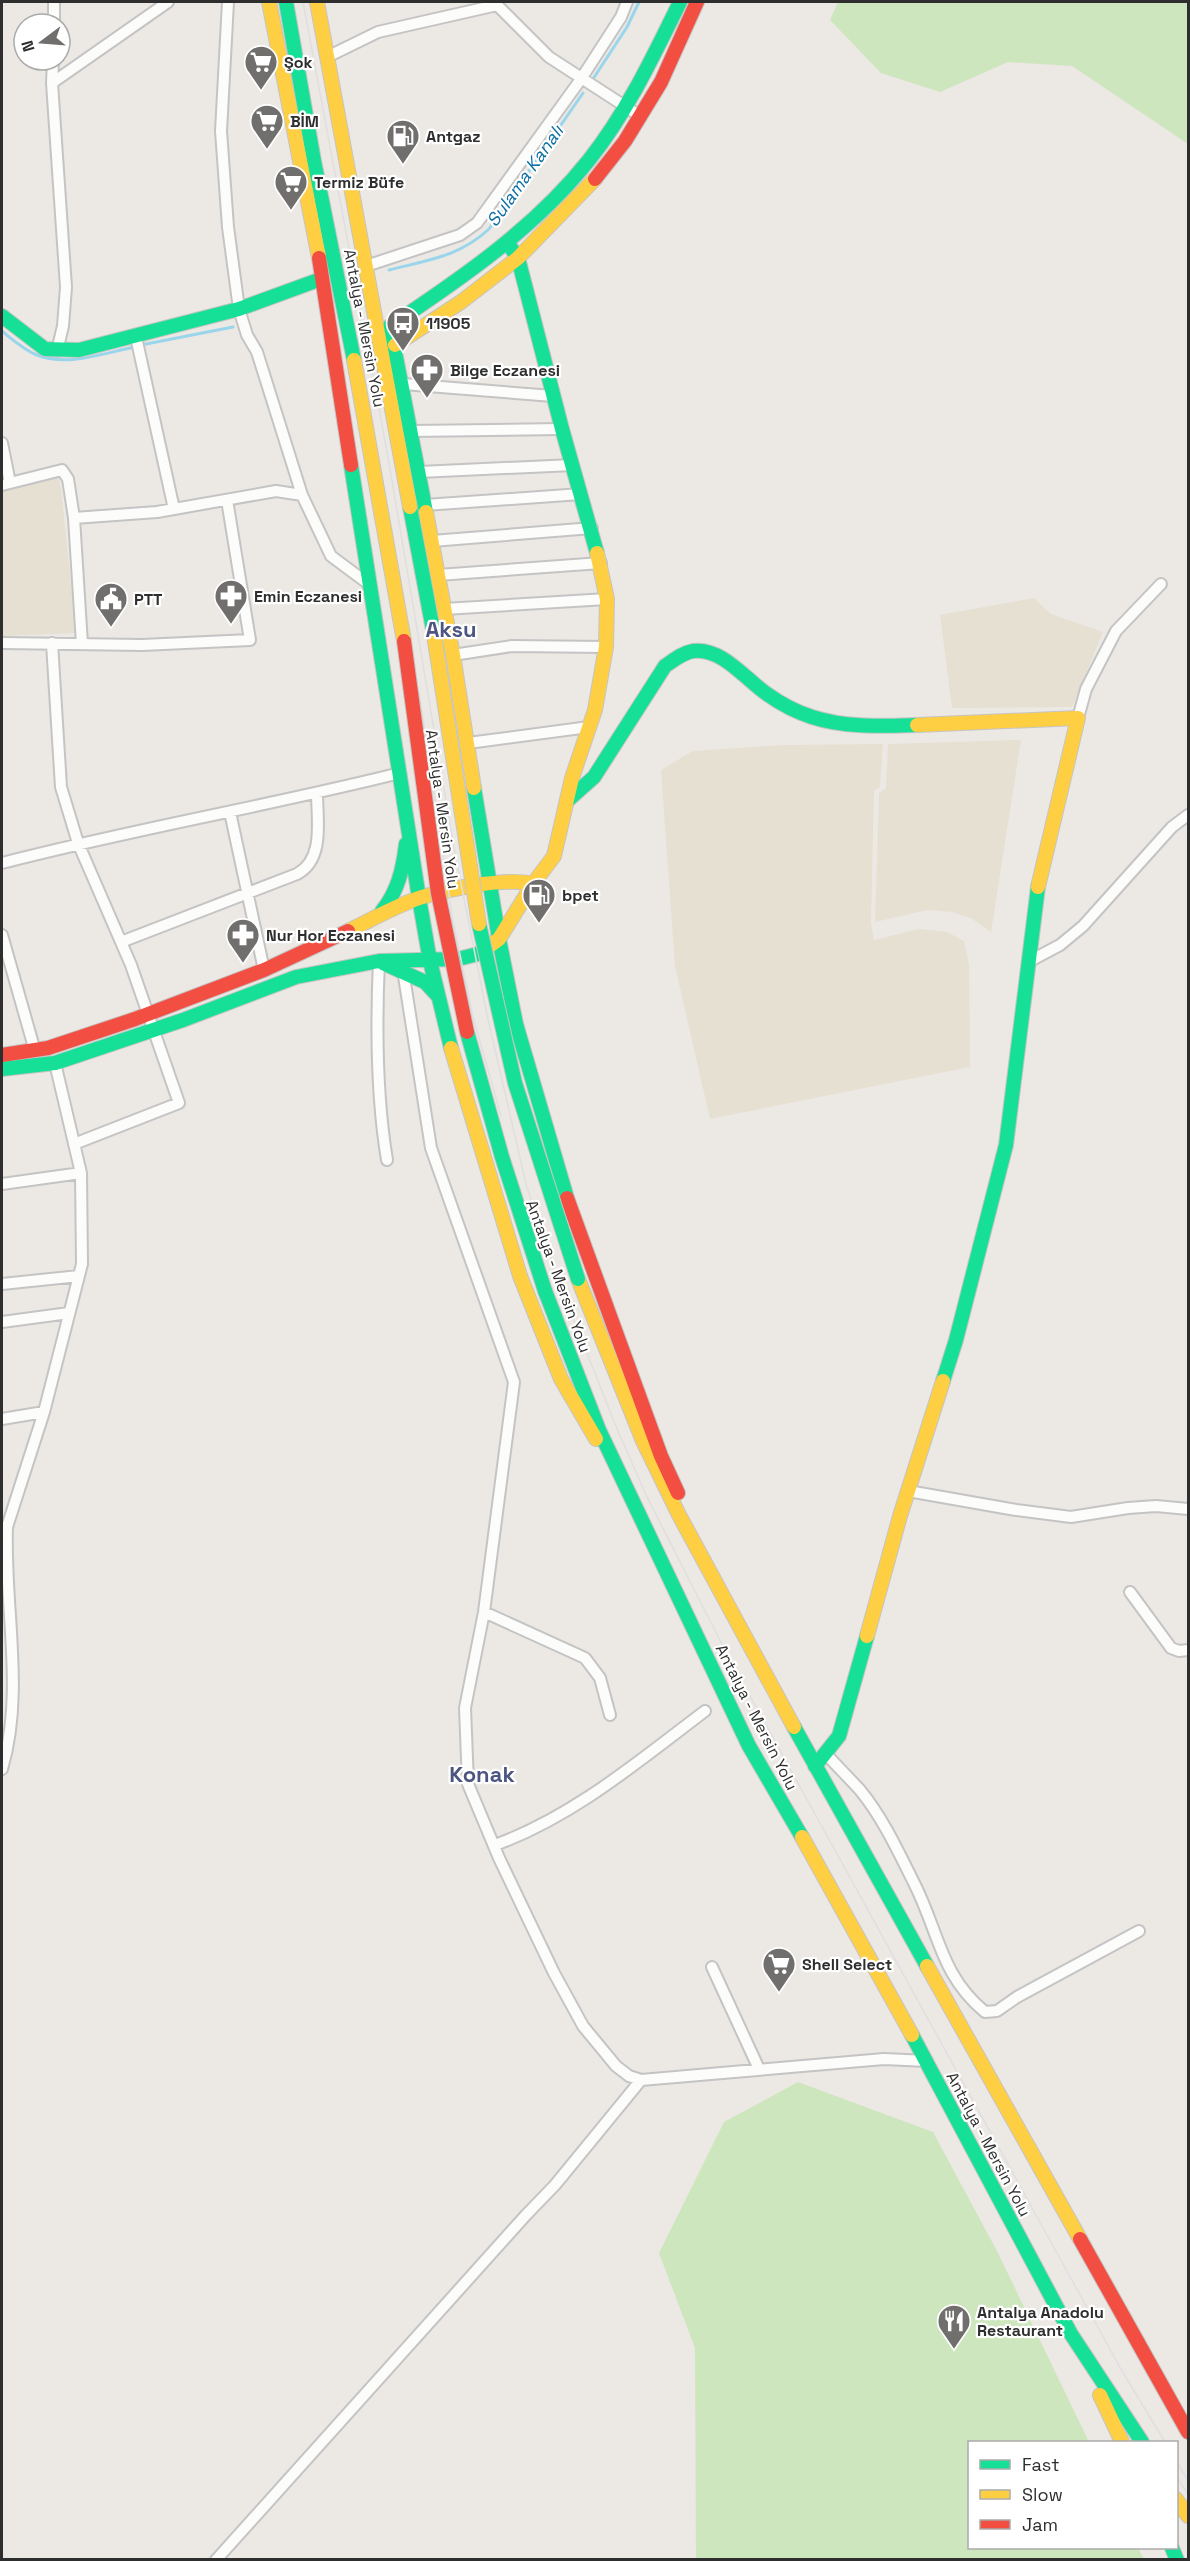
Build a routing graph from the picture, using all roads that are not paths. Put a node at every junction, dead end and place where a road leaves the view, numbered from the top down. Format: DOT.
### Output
graph roads {
  1 [pos="168,2"];
  2 [pos="228,2"];
  3 [pos="269,2"];
  4 [pos="286,2"];
  5 [pos="317,2"];
  6 [pos="627,2"];
  7 [pos="680,2"];
  8 [pos="698,2"];
  9 [pos="497,3"];
  10 [pos="327,57"];
  11 [pos="52,72"];
  12 [pos="581,79"];
  13 [pos="52,83"];
  14 [pos="625,107"];
  15 [pos="640,116"];
  16 [pos="314,161"];
  17 [pos="507,242"];
  18 [pos="319,258"];
  19 [pos="518,258"];
  20 [pos="366,266"];
  21 [pos="321,279"];
  22 [pos="370,286"];
  23 [pos="239,309"];
  24 [pos="2,316"];
  25 [pos="390,326"];
  26 [pos="137,339"];
  27 [pos="395,345"];
  28 [pos="57,351"];
  29 [pos="403,384"];
  30 [pos="553,396"];
  31 [pos="562,429"];
  32 [pos="411,431"];
  33 [pos="2,443"];
  34 [pos="573,465"];
  35 [pos="419,472"];
  36 [pos="6,484"];
  37 [pos="581,494"];
  38 [pos="302,495"];
  39 [pos="227,500"];
  40 [pos="425,505"];
  41 [pos="174,508"];
  42 [pos="74,518"];
  43 [pos="592,528"];
  44 [pos="432,541"];
  45 [pos="601,563"];
  46 [pos="438,575"];
  47 [pos="1161,584"];
  48 [pos="370,585"];
  49 [pos="608,599"];
  50 [pos="444,609"];
  51 [pos="52,643"];
  52 [pos="2,644"];
  53 [pos="82,644"];
  54 [pos="606,647"];
  55 [pos="453,656"];
  56 [pos="1078,718"];
  57 [pos="589,727"];
  58 [pos="468,743"];
  59 [pos="400,773"];
  60 [pos="317,793"];
  61 [pos="567,801"];
  62 [pos="230,812"];
  63 [pos="1188,816"];
  64 [pos="408,821"];
  65 [pos="78,843"];
  66 [pos="2,863"];
  67 [pos="490,883"];
  68 [pos="533,884"];
  69 [pos="248,893"];
  70 [pos="419,898"];
  71 [pos="377,916"];
  72 [pos="2,935"];
  73 [pos="499,939"];
  74 [pos="121,942"];
  75 [pos="379,961"];
  76 [pos="430,961"];
  77 [pos="1028,962"];
  78 [pos="264,970"];
  79 [pos="403,970"];
  80 [pos="439,997"];
  81 [pos="148,1014"];
  82 [pos="153,1030"];
  83 [pos="35,1051"];
  84 [pos="2,1055"];
  85 [pos="55,1063"];
  86 [pos="2,1069"];
  87 [pos="74,1144"];
  88 [pos="387,1160"];
  89 [pos="81,1173"];
  90 [pos="2,1184"];
  91 [pos="79,1276"];
  92 [pos="2,1284"];
  93 [pos="69,1313"];
  94 [pos="2,1322"];
  95 [pos="44,1412"];
  96 [pos="2,1419"];
  97 [pos="908,1491"];
  98 [pos="632,1500"];
  99 [pos="1188,1509"];
  100 [pos="4,1528"];
  101 [pos="1130,1592"];
  102 [pos="723,1597"];
  103 [pos="484,1612"];
  104 [pos="1188,1650"];
  105 [pos="705,1711"];
  106 [pos="610,1715"];
  107 [pos="825,1754"];
  108 [pos="815,1766"];
  109 [pos="2,1769"];
  110 [pos="495,1845"];
  111 [pos="1139,1931"];
  112 [pos="712,1967"];
  113 [pos="927,2061"];
  114 [pos="759,2069"];
  115 [pos="640,2080"];
  116 [pos="1071,2334"];
  117 [pos="1165,2393"];
  118 [pos="1188,2424"];
  119 [pos="1188,2432"];
  120 [pos="1122,2441"];
  121 [pos="1141,2441"];
  122 [pos="1178,2502"];
  123 [pos="1188,2516"];
  124 [pos="216,2559"];
  1 -- 13 [label="street"];
  2 -- 23 [label="street"];
  3 -- 18 [label="main road"];
  4 -- 16 [label="main road, Antalya - Mersin Yolu"];
  5 -- 10 [label="main road, Antalya - Mersin Yolu"];
  6 -- 12 [label="street"];
  7 -- 14 [label="main road"];
  8 -- 15 [label="main road"];
  9 -- 10 [label="street"];
  9 -- 12 [label="street"];
  10 -- 20 [label="main road, Antalya - Mersin Yolu"];
  11 -- 13 [label="street"];
  12 -- 14 [label="street"];
  12 -- 20 [label="street"];
  13 -- 28 [label="street"];
  14 -- 15 [label="street"];
  14 -- 17 [label="main road"];
  15 -- 19 [label="main road"];
  16 -- 18 [label="main road"];
  16 -- 98 [label="main road, Antalya - Mersin Yolu, bridge"];
  17 -- 19 [label="main road"];
  17 -- 25 [label="main road"];
  18 -- 21 [label="main road"];
  19 -- 27 [label="main road"];
  19 -- 30 [label="main road"];
  20 -- 22 [label="main road, Antalya - Mersin Yolu"];
  21 -- 23 [label="main road"];
  21 -- 48 [label="main road"];
  22 -- 25 [label="main road"];
  22 -- 102 [label="main road, Antalya - Mersin Yolu, bridge"];
  23 -- 26 [label="main road"];
  23 -- 38 [label="street"];
  24 -- 28 [label="main road"];
  25 -- 27 [label="main road"];
  26 -- 28 [label="main road"];
  26 -- 41 [label="street"];
  27 -- 29 [label="main road"];
  29 -- 30 [label="street"];
  29 -- 32 [label="main road"];
  30 -- 31 [label="main road"];
  31 -- 32 [label="street"];
  31 -- 34 [label="main road"];
  32 -- 35 [label="main road"];
  33 -- 36 [label="street"];
  34 -- 35 [label="street"];
  34 -- 37 [label="main road"];
  35 -- 40 [label="main road"];
  36 -- 42 [label="street"];
  37 -- 40 [label="street"];
  37 -- 43 [label="main road"];
  38 -- 39 [label="street"];
  38 -- 48 [label="street"];
  39 -- 41 [label="street"];
  39 -- 53 [label="street"];
  40 -- 44 [label="main road"];
  41 -- 42 [label="street"];
  42 -- 53 [label="street"];
  43 -- 44 [label="street"];
  43 -- 45 [label="main road"];
  44 -- 46 [label="main road"];
  45 -- 46 [label="street"];
  45 -- 49 [label="main road"];
  46 -- 50 [label="main road"];
  47 -- 56 [label="street"];
  48 -- 59 [label="main road"];
  49 -- 50 [label="street"];
  49 -- 54 [label="main road"];
  50 -- 55 [label="main road"];
  51 -- 52 [label="street"];
  51 -- 53 [label="street"];
  51 -- 65 [label="street"];
  54 -- 55 [label="street"];
  54 -- 57 [label="main road"];
  55 -- 58 [label="main road"];
  56 -- 61 [label="main road"];
  56 -- 77 [label="main road"];
  57 -- 58 [label="street"];
  57 -- 61 [label="main road"];
  58 -- 67 [label="main road"];
  59 -- 60 [label="street"];
  59 -- 64 [label="main road"];
  60 -- 62 [label="street"];
  60 -- 69 [label="street"];
  61 -- 68 [label="main road"];
  62 -- 65 [label="street"];
  62 -- 69 [label="street"];
  63 -- 77 [label="street"];
  64 -- 70 [label="main road"];
  64 -- 71 [label="main road"];
  65 -- 66 [label="street"];
  65 -- 74 [label="street"];
  67 -- 68 [label="main road"];
  67 -- 70 [label="main road"];
  67 -- 73 [label="main road"];
  68 -- 73 [label="main road"];
  69 -- 74 [label="street"];
  69 -- 78 [label="street"];
  70 -- 71 [label="main road"];
  70 -- 76 [label="main road"];
  71 -- 78 [label="main road"];
  72 -- 83 [label="street"];
  73 -- 76 [label="main road"];
  73 -- 102 [label="main road"];
  74 -- 81 [label="street"];
  75 -- 76 [label="main road"];
  75 -- 79 [label="main road"];
  75 -- 82 [label="main road"];
  75 -- 88 [label="street"];
  76 -- 80 [label="main road"];
  77 -- 97 [label="main road"];
  78 -- 81 [label="main road"];
  79 -- 80 [label="main road"];
  79 -- 103 [label="street"];
  80 -- 98 [label="main road"];
  81 -- 82 [label="street"];
  81 -- 83 [label="main road"];
  82 -- 85 [label="main road"];
  82 -- 87 [label="street"];
  83 -- 84 [label="main road"];
  85 -- 86 [label="main road"];
  85 -- 87 [label="street"];
  87 -- 89 [label="street"];
  89 -- 90 [label="street"];
  89 -- 91 [label="street"];
  91 -- 92 [label="street"];
  91 -- 93 [label="street"];
  93 -- 94 [label="street"];
  93 -- 95 [label="street"];
  95 -- 96 [label="street"];
  95 -- 100 [label="street"];
  97 -- 99 [label="street"];
  97 -- 107 [label="main road"];
  98 -- 113 [label="main road, Antalya - Mersin Yolu"];
  100 -- 109 [label="street"];
  101 -- 104 [label="street"];
  102 -- 108 [label="main road, Antalya - Mersin Yolu"];
  103 -- 106 [label="street"];
  103 -- 110 [label="street"];
  105 -- 110 [label="street"];
  107 -- 108 [label="main road"];
  107 -- 111 [label="street"];
  108 -- 117 [label="main road, Antalya - Mersin Yolu"];
  110 -- 115 [label="street"];
  112 -- 114 [label="street"];
  113 -- 114 [label="street"];
  113 -- 116 [label="main road, Antalya - Mersin Yolu"];
  114 -- 115 [label="street"];
  115 -- 124 [label="street"];
  116 -- 120 [label="main road"];
  116 -- 121 [label="main road, Antalya - Mersin Yolu"];
  117 -- 118 [label="main road"];
  117 -- 119 [label="main road, Antalya - Mersin Yolu"];
  122 -- 123 [label="main road"];
}
